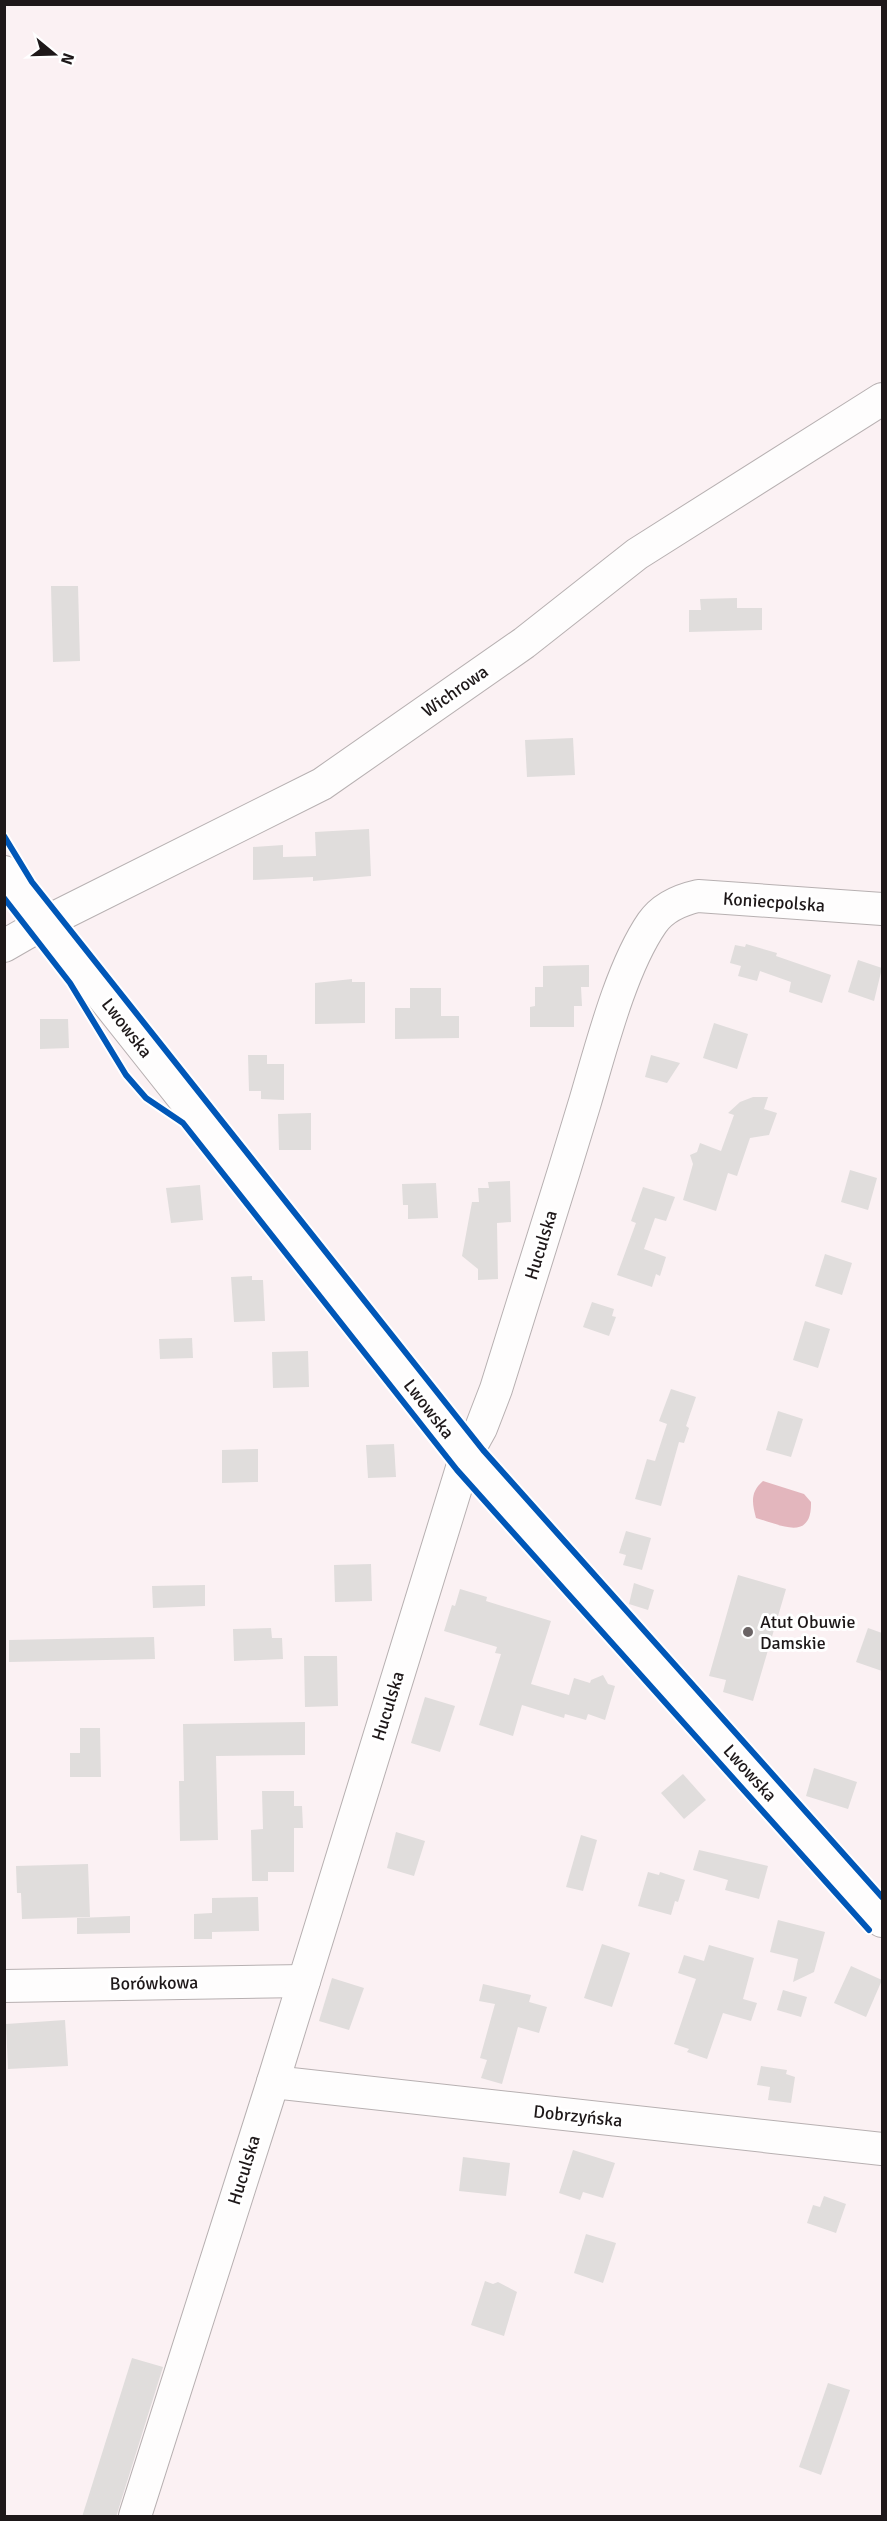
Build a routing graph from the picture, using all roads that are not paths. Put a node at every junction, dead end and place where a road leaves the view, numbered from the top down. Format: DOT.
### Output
graph roads {
  1 [pos="882,399"];
  2 [pos="4,872"];
  3 [pos="668,907"];
  4 [pos="882,909"];
  5 [pos="44,922"];
  6 [pos="4,946"];
  7 [pos="466,1455"];
  8 [pos="882,1921"];
  9 [pos="304,1981"];
  10 [pos="4,1986"];
  11 [pos="273,2082"];
  12 [pos="882,2149"];
  13 [pos="135,2517"];
  1 -- 5 [label="street, Wichrowa"];
  2 -- 5 [label="street, Lwowska"];
  3 -- 4 [label="street, Koniecpolska"];
  3 -- 7 [label="street, Huculska"];
  5 -- 6 [label="street, Wichrowa"];
  5 -- 7 [label="street, Lwowska"];
  7 -- 8 [label="street, Lwowska"];
  7 -- 9 [label="street, Huculska"];
  9 -- 10 [label="street, Borówkowa"];
  9 -- 11 [label="street, Huculska"];
  11 -- 12 [label="street, Dobrzyńska"];
  11 -- 13 [label="street, Huculska"];
}
